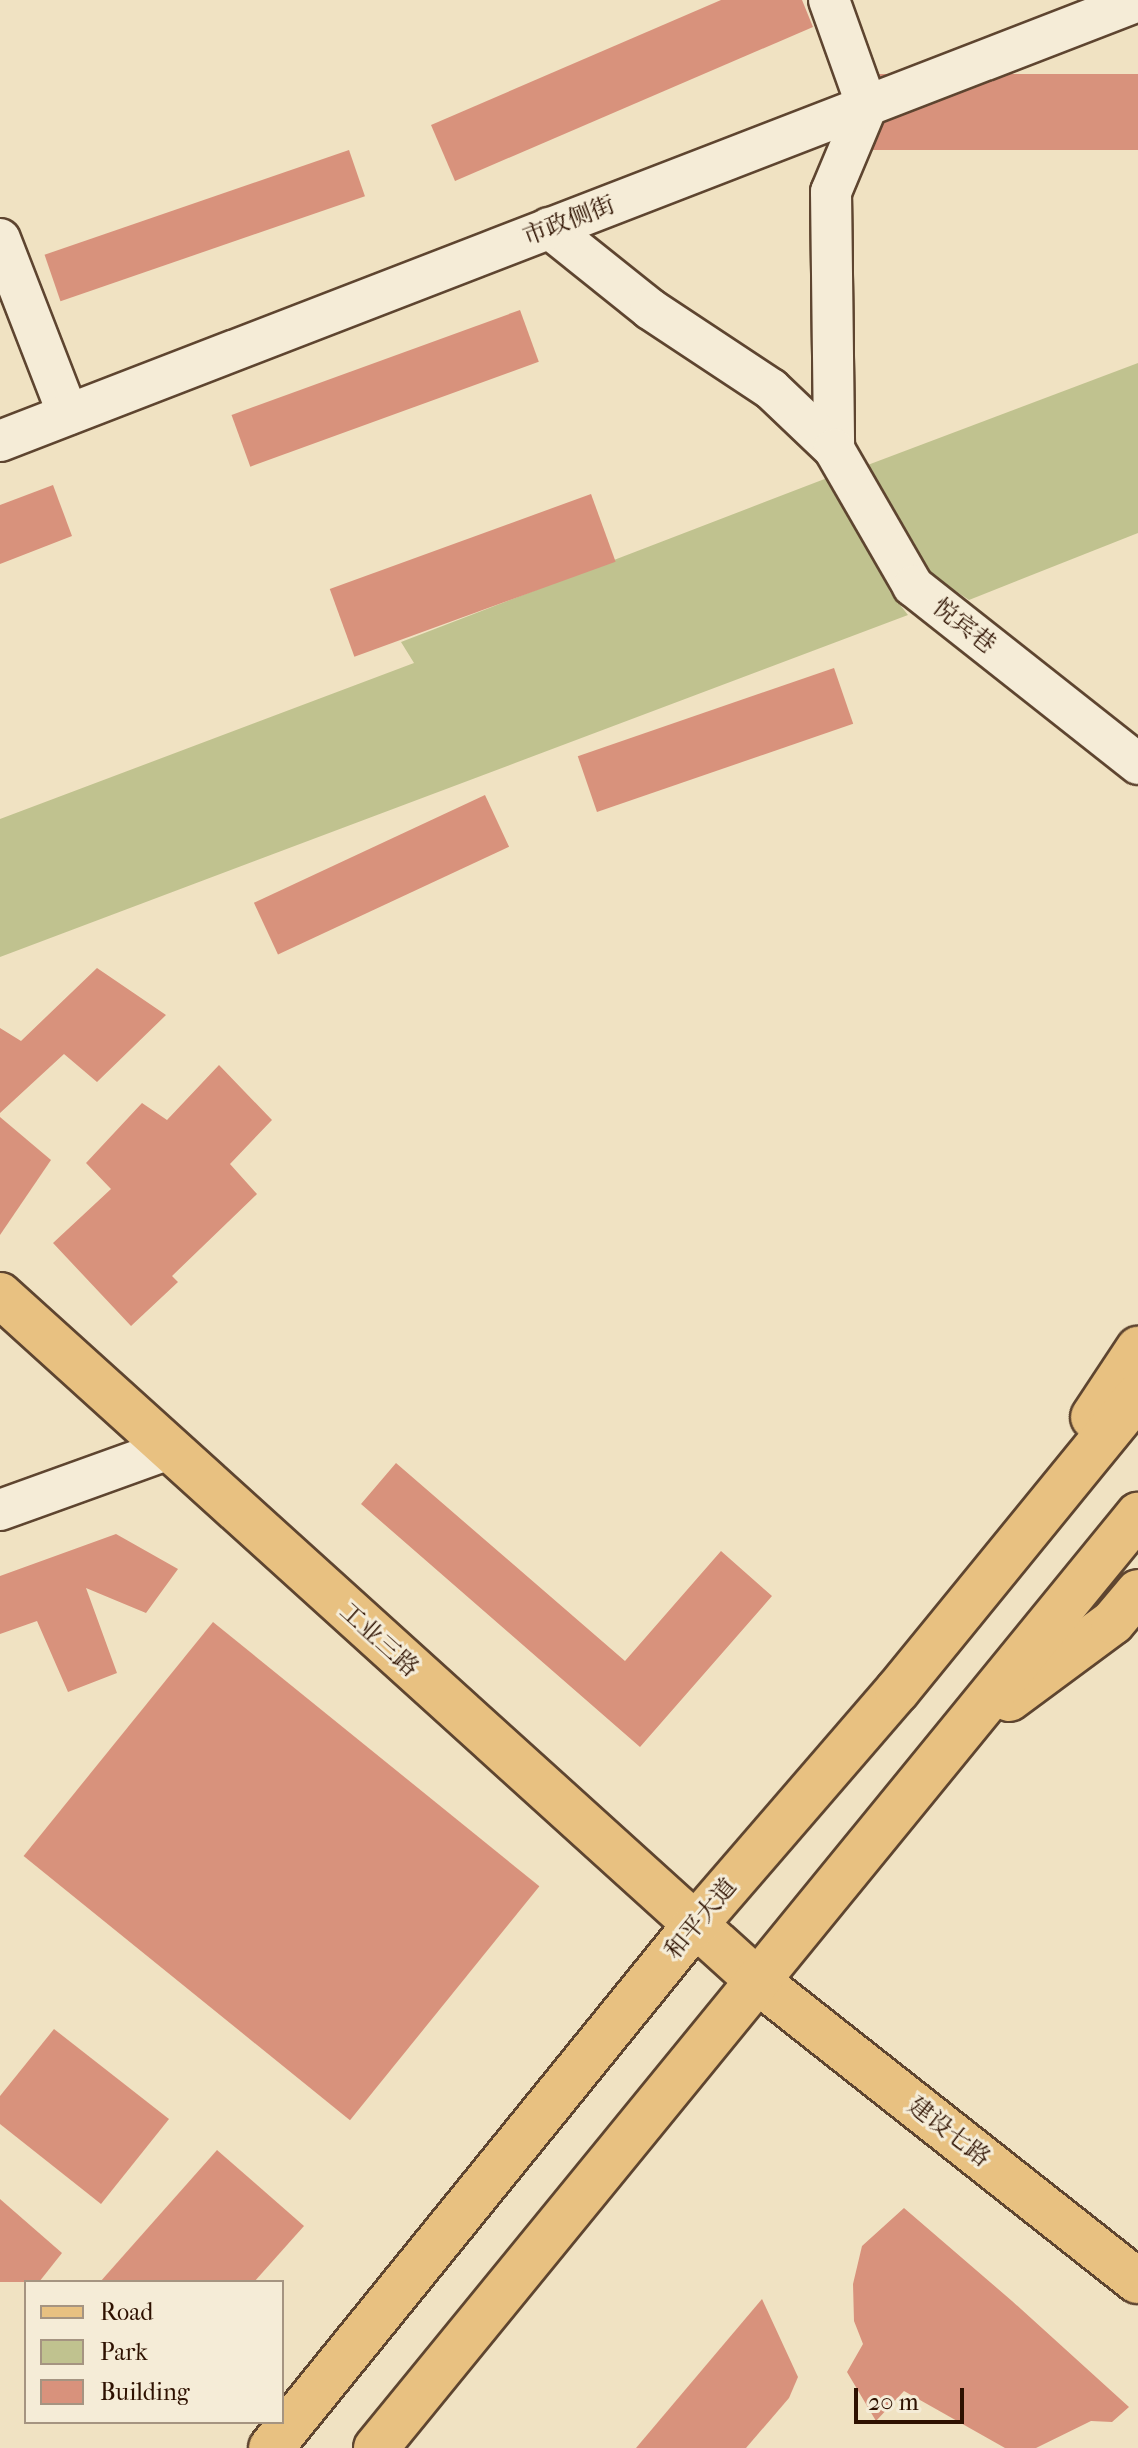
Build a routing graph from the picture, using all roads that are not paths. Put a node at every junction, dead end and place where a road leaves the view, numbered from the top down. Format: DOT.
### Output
graph roads {
  1 [pos="829,0"];
  2 [pos="1138,1"];
  3 [pos="867,106"];
  4 [pos="549,228"];
  5 [pos="0,239"];
  6 [pos="68,414"];
  7 [pos="0,441"];
  8 [pos="834,449"];
  9 [pos="1138,764"];
  10 [pos="0,1295"];
  11 [pos="1138,1349"];
  12 [pos="1138,1396"];
  13 [pos="169,1449"];
  14 [pos="0,1510"];
  15 [pos="1138,1515"];
  16 [pos="986,1581"];
  17 [pos="1138,1592"];
  18 [pos="958,1736"];
  19 [pos="694,1926"];
  20 [pos="760,1983"];
  21 [pos="1138,2281"];
  22 [pos="271,2448"];
  23 [pos="376,2448"];
  1 -- 3 [label="street"];
  2 -- 3 [label="street, 市政侧街"];
  3 -- 4 [label="street, 市政侧街"];
  3 -- 8 [label="street"];
  4 -- 6 [label="street, 市政侧街"];
  4 -- 8 [label="street"];
  5 -- 6 [label="street"];
  6 -- 7 [label="street, 市政侧街"];
  8 -- 9 [label="street, 悦宾巷"];
  10 -- 13 [label="main road, 工业三路"];
  11 -- 16 [label="main road"];
  12 -- 16 [label="main road, 和平大道"];
  13 -- 14 [label="street"];
  13 -- 19 [label="main road, 工业三路"];
  15 -- 18 [label="main road"];
  16 -- 19 [label="main road, 和平大道"];
  17 -- 18 [label="main road"];
  18 -- 20 [label="main road"];
  19 -- 20 [label="main road, 工业三路"];
  19 -- 22 [label="main road, 和平大道"];
  20 -- 21 [label="main road, 建设七路"];
  20 -- 23 [label="main road"];
}
